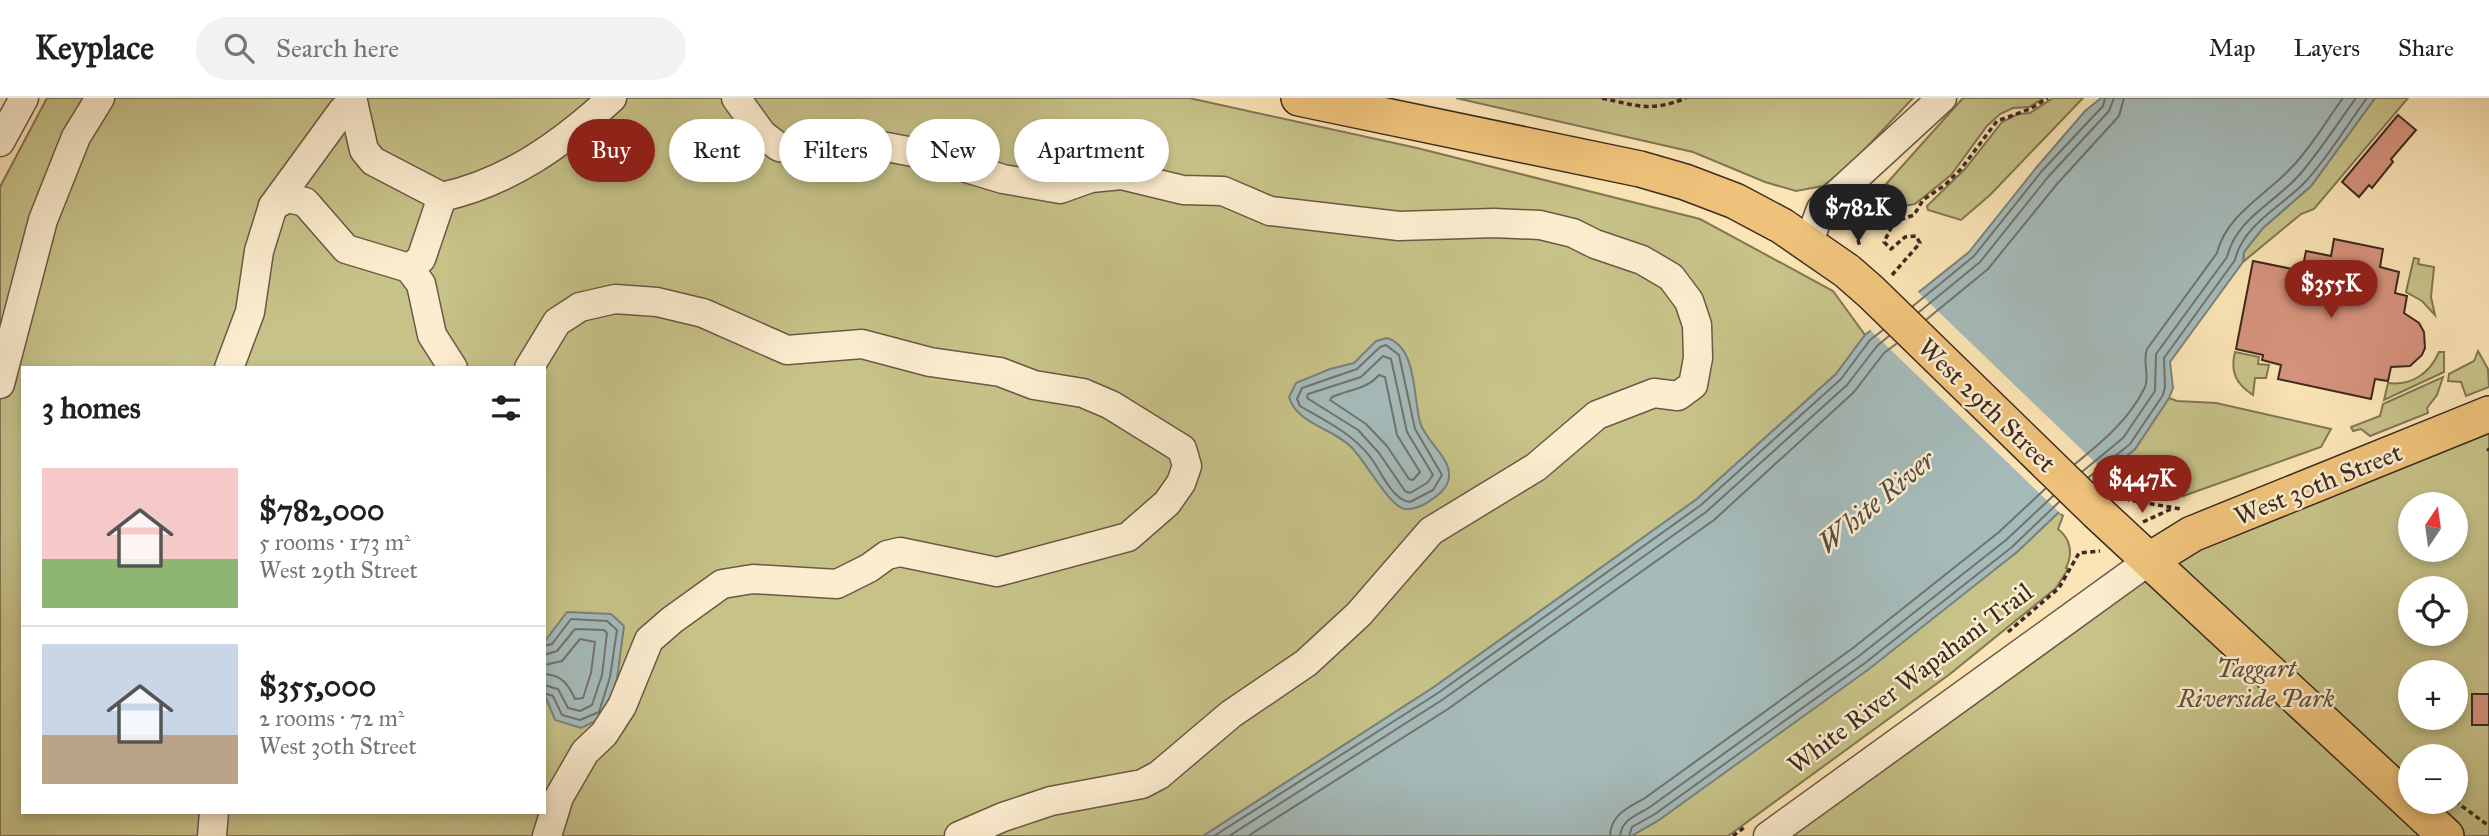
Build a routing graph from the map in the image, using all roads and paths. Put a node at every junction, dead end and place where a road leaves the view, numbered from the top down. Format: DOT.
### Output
graph roads {
  1 [pos="24,98"];
  2 [pos="100,98"];
  3 [pos="612,98"];
  4 [pos="736,98"];
  5 [pos="1299,98"];
  6 [pos="1602,98"];
  7 [pos="1686,98"];
  8 [pos="1942,98"];
  9 [pos="2049,98"];
  10 [pos="353,102"];
  11 [pos="0,142"];
  12 [pos="442,197"];
  13 [pos="282,198"];
  14 [pos="1858,198"];
  15 [pos="1808,244"];
  16 [pos="1866,255"];
  17 [pos="417,270"];
  18 [pos="1881,280"];
  19 [pos="230,366"];
  20 [pos="452,366"];
  21 [pos="530,366"];
  22 [pos="0,384"];
  23 [pos="2489,414"];
  24 [pos="2109,511"];
  25 [pos="2150,560"];
  26 [pos="2003,637"];
  27 [pos="2468,811"];
  28 [pos="214,814"];
  29 [pos="2489,826"];
  30 [pos="1761,828"];
  31 [pos="212,836"];
  32 [pos="547,836"];
  33 [pos="959,836"];
  34 [pos="1733,836"];
  35 [pos="2446,836"];
  1 -- 11 [label="street"];
  2 -- 22 [label="street"];
  3 -- 12 [label="street"];
  4 -- 33 [label="street"];
  5 -- 15 [label="main road, West 29th Street"];
  6 -- 7 [label="path"];
  8 -- 15 [label="street"];
  9 -- 18 [label="path"];
  10 -- 12 [label="street"];
  10 -- 13 [label="street"];
  12 -- 17 [label="street"];
  13 -- 17 [label="street"];
  13 -- 19 [label="street"];
  14 -- 16 [label="path"];
  15 -- 18 [label="main road, West 29th Street"];
  17 -- 20 [label="street"];
  18 -- 24 [label="main road, West 29th Street"];
  21 -- 32 [label="street"];
  23 -- 25 [label="main road, West 30th Street"];
  24 -- 24 [label="path, White River Wapahani Trail"];
  24 -- 25 [label="main road, West 29th Street"];
  24 -- 26 [label="path, White River Wapahani Trail"];
  25 -- 30 [label="street"];
  25 -- 35 [label="main road, West 29th Street"];
  27 -- 29 [label="path"];
  28 -- 31 [label="street"];
  30 -- 34 [label="path"];
}
